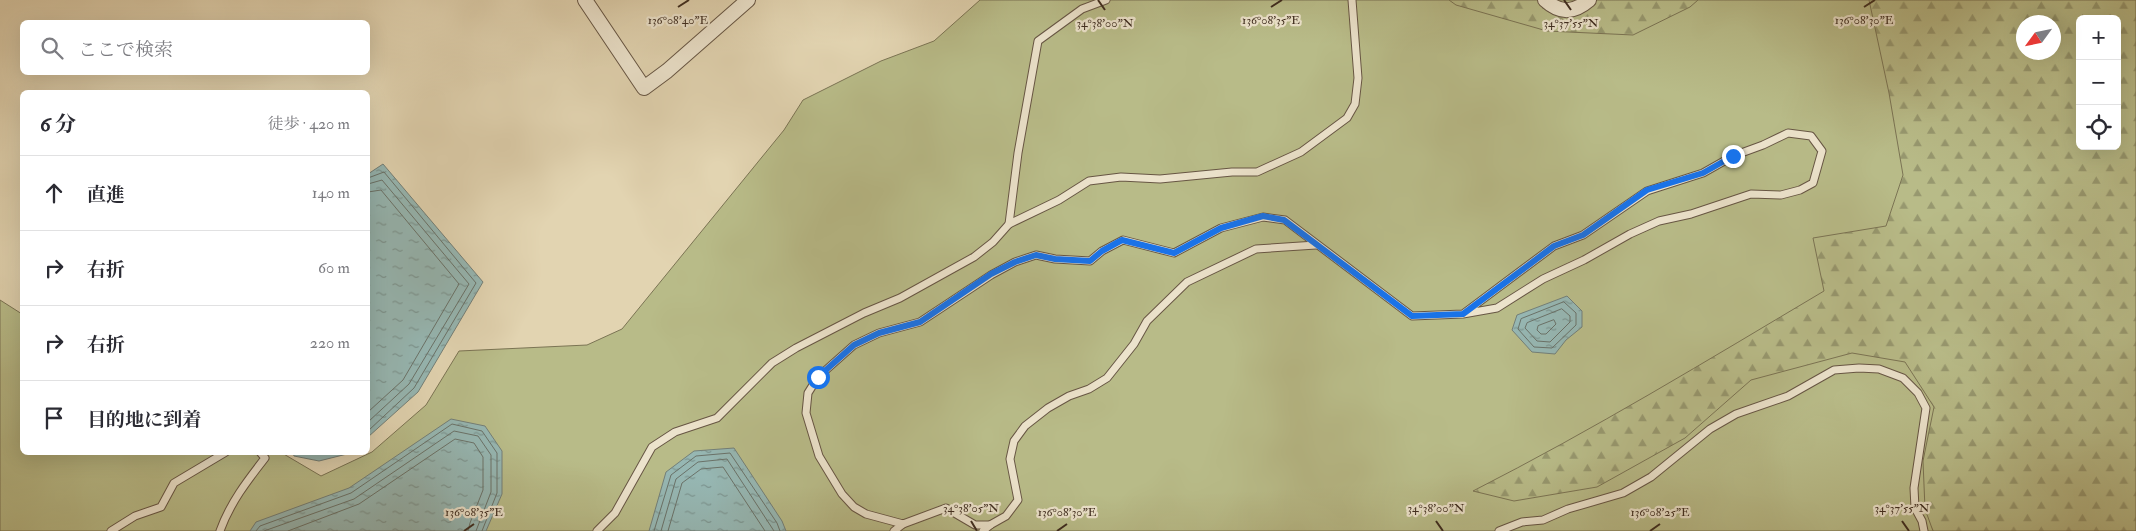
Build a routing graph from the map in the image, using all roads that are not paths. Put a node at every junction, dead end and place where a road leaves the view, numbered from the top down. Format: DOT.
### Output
graph roads {
  1 [pos="585,0"];
  2 [pos="748,0"];
  3 [pos="1106,0"];
  4 [pos="1352,0"];
  5 [pos="1545,0"];
  6 [pos="1589,0"];
  7 [pos="1009,224"];
  8 [pos="1316,244"];
  9 [pos="1463,314"];
  10 [pos="221,455"];
  11 [pos="262,455"];
  12 [pos="990,525"];
  13 [pos="901,527"];
  14 [pos="111,531"];
  15 [pos="220,531"];
  16 [pos="597,531"];
  17 [pos="894,531"];
  18 [pos="982,531"];
  19 [pos="1499,531"];
  20 [pos="1924,531"];
  1 -- 2 [label="street"];
  3 -- 7 [label="lane"];
  4 -- 7 [label="lane"];
  5 -- 6 [label="street"];
  7 -- 16 [label="lane"];
  8 -- 9 [label="lane"];
  8 -- 12 [label="lane"];
  8 -- 13 [label="lane"];
  9 -- 9 [label="lane"];
  10 -- 14 [label="lane"];
  11 -- 15 [label="lane"];
  12 -- 13 [label="lane"];
  12 -- 18 [label="lane"];
  13 -- 17 [label="lane"];
  19 -- 20 [label="lane"];
}
